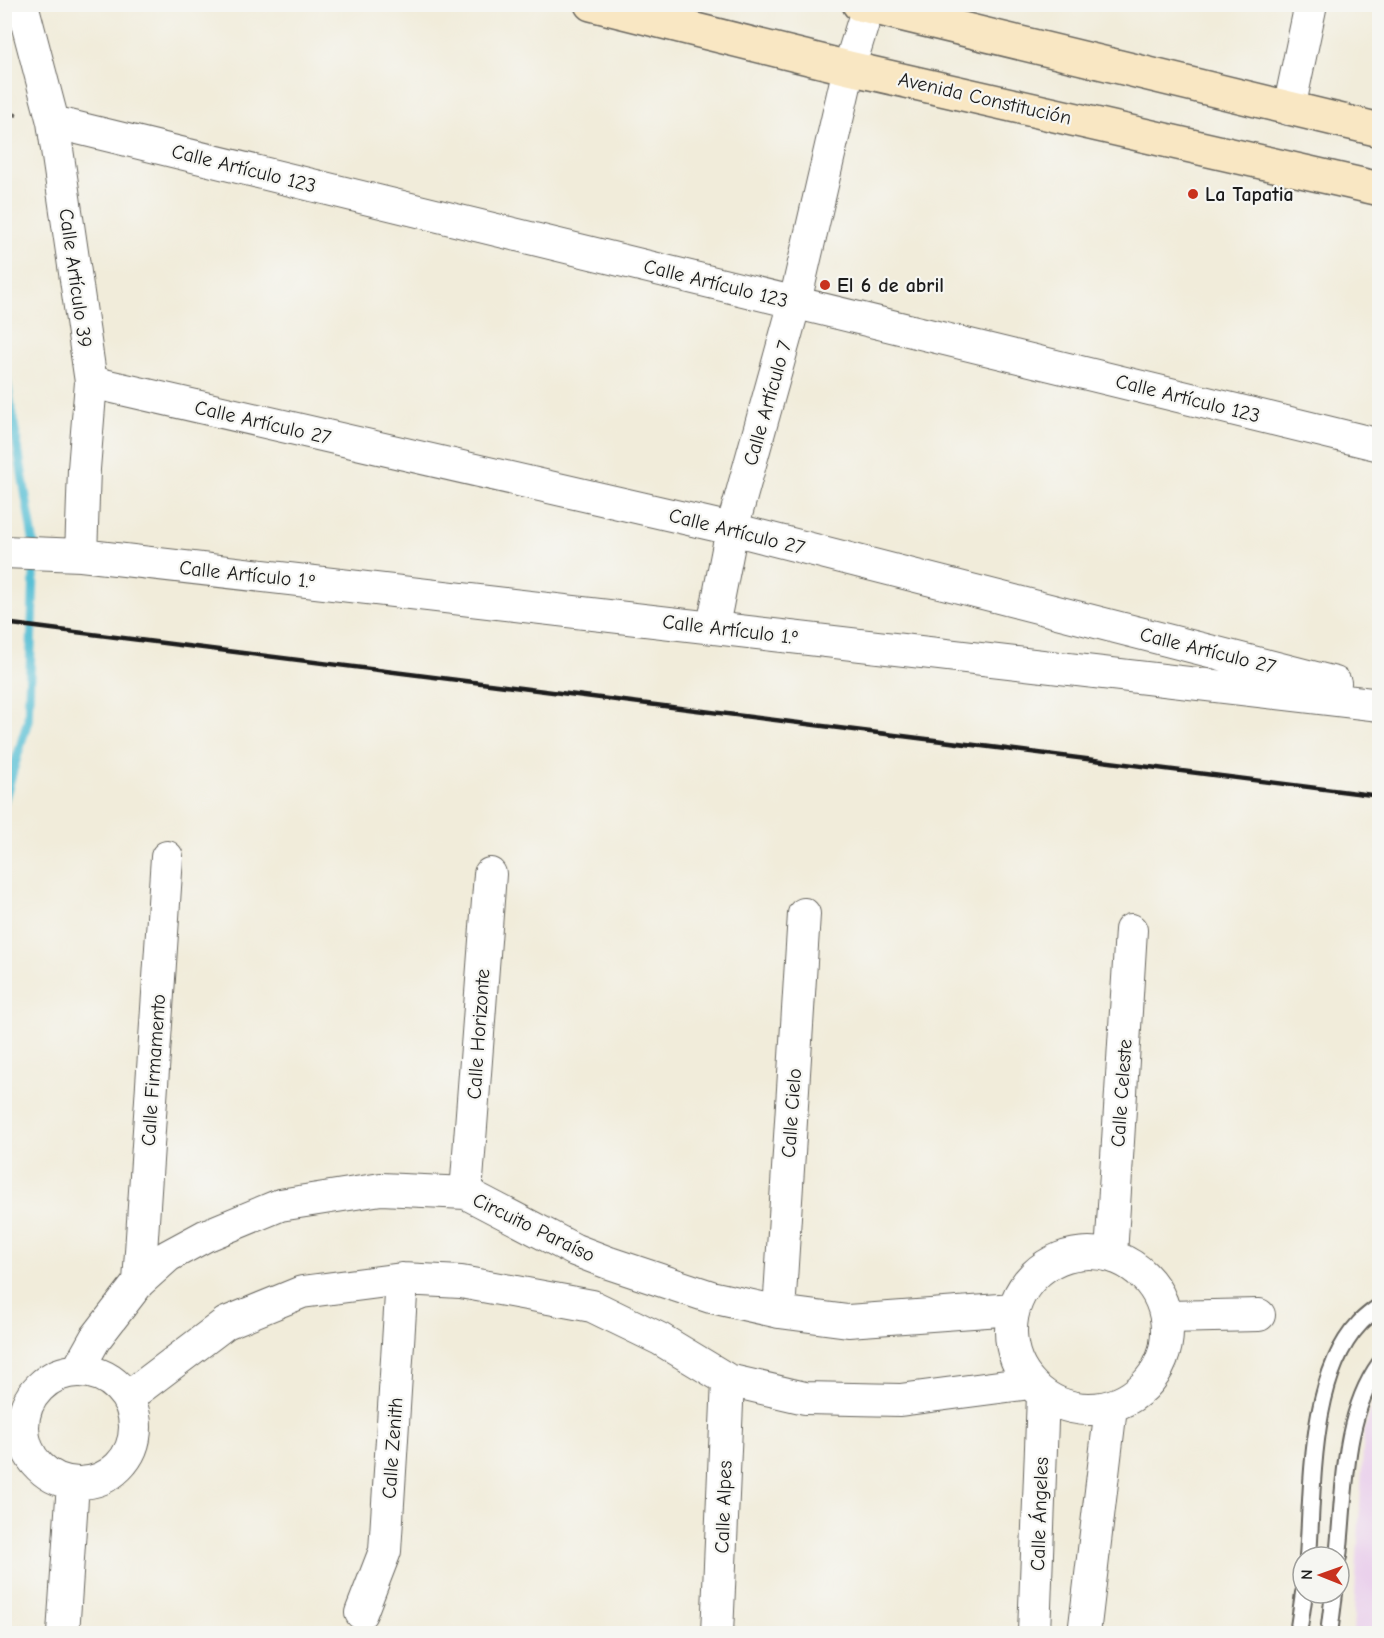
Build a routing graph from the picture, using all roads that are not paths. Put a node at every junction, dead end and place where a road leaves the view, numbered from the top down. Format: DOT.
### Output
graph roads {
  1 [pos="22,4"];
  2 [pos="591,4"];
  3 [pos="1311,4"];
  4 [pos="864,6"];
  5 [pos="849,68"];
  6 [pos="1288,109"];
  7 [pos="40,119"];
  8 [pos="1380,129"];
  9 [pos="1380,189"];
  10 [pos="795,302"];
  11 [pos="91,382"];
  12 [pos="1380,445"];
  13 [pos="732,529"];
  14 [pos="4,552"];
  15 [pos="67,555"];
  16 [pos="712,626"];
  17 [pos="1380,694"];
  18 [pos="1380,705"];
  19 [pos="167,857"];
  20 [pos="490,874"];
  21 [pos="804,914"];
  22 [pos="1131,930"];
  23 [pos="466,1193"];
  24 [pos="1112,1256"];
  25 [pos="609,1263"];
  26 [pos="402,1279"];
  27 [pos="139,1282"];
  28 [pos="592,1306"];
  29 [pos="1380,1306"];
  30 [pos="1014,1309"];
  31 [pos="779,1312"];
  32 [pos="1259,1315"];
  33 [pos="1167,1317"];
  34 [pos="1380,1364"];
  35 [pos="77,1371"];
  36 [pos="728,1380"];
  37 [pos="1037,1389"];
  38 [pos="127,1398"];
  39 [pos="1111,1407"];
  40 [pos="73,1483"];
  41 [pos="1309,1545"];
  42 [pos="1339,1545"];
  43 [pos="1302,1605"];
  44 [pos="1333,1605"];
  45 [pos="362,1613"];
  46 [pos="1034,1633"];
  47 [pos="63,1634"];
  48 [pos="717,1634"];
  49 [pos="1084,1634"];
  50 [pos="1298,1634"];
  51 [pos="1329,1634"];
  1 -- 7 [label="street, Calle Artículo 39"];
  2 -- 5 [label="main road, Avenida Constitución"];
  3 -- 6 [label="street"];
  4 -- 5 [label="street, Calle Artículo 7"];
  4 -- 6 [label="main road"];
  5 -- 9 [label="main road, Avenida Constitución"];
  5 -- 10 [label="street, Calle Artículo 7"];
  6 -- 8 [label="main road"];
  7 -- 10 [label="street, Calle Artículo 123"];
  7 -- 11 [label="street, Calle Artículo 39"];
  10 -- 12 [label="street, Calle Artículo 123"];
  10 -- 13 [label="street, Calle Artículo 7"];
  11 -- 13 [label="street, Calle Artículo 27"];
  11 -- 15 [label="street, Calle Artículo 39"];
  13 -- 16 [label="street, Calle Artículo 7"];
  13 -- 17 [label="street, Calle Artículo 27"];
  14 -- 15 [label="street, Calle Artículo 1.º"];
  15 -- 16 [label="street, Calle Artículo 1.º"];
  16 -- 18 [label="street, Calle Artículo 1.º"];
  19 -- 27 [label="street, Calle Firmamento"];
  20 -- 23 [label="street, Calle Horizonte"];
  21 -- 31 [label="street, Calle Cielo"];
  22 -- 24 [label="street, Calle Celeste"];
  23 -- 25 [label="street, Circuito Paraíso"];
  23 -- 27 [label="street, Circuito Paraíso"];
  24 -- 30 [label="street"];
  24 -- 33 [label="street"];
  25 -- 28 [label="street"];
  25 -- 31 [label="street, Circuito Paraíso"];
  26 -- 28 [label="street"];
  26 -- 38 [label="street"];
  26 -- 45 [label="street, Calle Zenith"];
  27 -- 35 [label="street, Circuito Paraíso"];
  28 -- 36 [label="street"];
  29 -- 41 [label="lane"];
  30 -- 31 [label="street, Circuito Paraíso"];
  30 -- 37 [label="street"];
  32 -- 33 [label="street"];
  33 -- 39 [label="street"];
  34 -- 42 [label="lane"];
  35 -- 38 [label="street"];
  35 -- 40 [label="street"];
  36 -- 37 [label="street"];
  36 -- 48 [label="street, Calle Alpes"];
  37 -- 39 [label="street"];
  37 -- 46 [label="street, Calle Ángeles"];
  38 -- 40 [label="street"];
  39 -- 49 [label="street"];
  40 -- 47 [label="street"];
  43 -- 50 [label="lane"];
  44 -- 51 [label="lane"];
}
